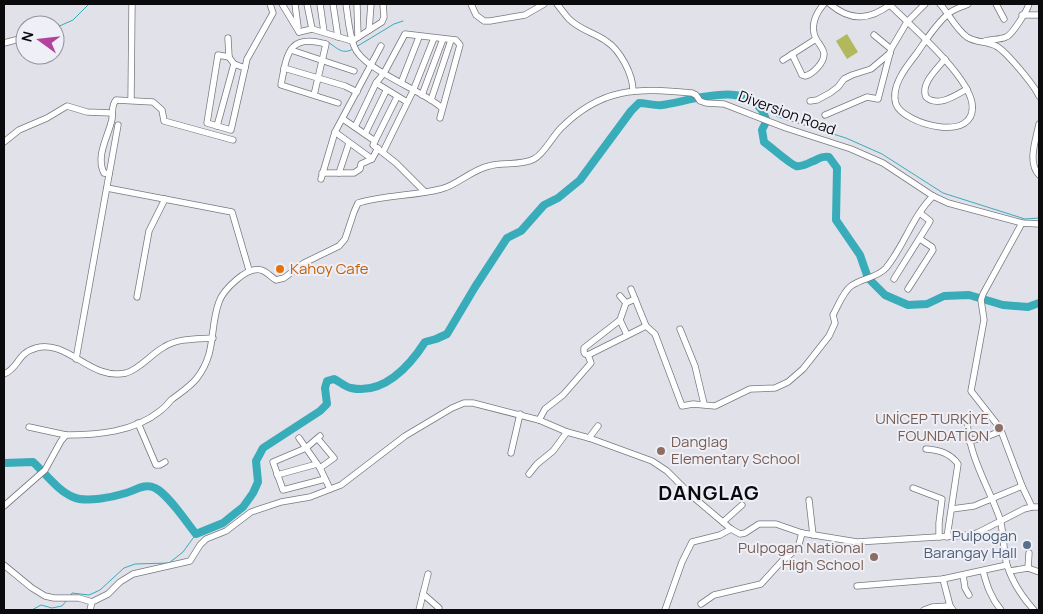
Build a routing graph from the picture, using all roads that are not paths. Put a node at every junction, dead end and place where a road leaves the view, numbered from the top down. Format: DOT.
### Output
graph roads {
  1 [pos="132,4"];
  2 [pos="270,4"];
  3 [pos="282,4"];
  4 [pos="295,4"];
  5 [pos="307,4"];
  6 [pos="320,4"];
  7 [pos="333,4"];
  8 [pos="346,4"];
  9 [pos="357,4"];
  10 [pos="370,4"];
  11 [pos="383,4"];
  12 [pos="471,4"];
  13 [pos="544,4"];
  14 [pos="558,4"];
  15 [pos="824,4"];
  16 [pos="830,4"];
  17 [pos="891,4"];
  18 [pos="925,4"];
  19 [pos="940,4"];
  20 [pos="968,4"];
  21 [pos="996,4"];
  22 [pos="1029,4"];
  23 [pos="948,14"];
  24 [pos="1022,15"];
  25 [pos="1038,15"];
  26 [pos="1004,19"];
  27 [pos="907,22"];
  28 [pos="312,29"];
  29 [pos="369,30"];
  30 [pos="299,32"];
  31 [pos="324,32"];
  32 [pos="874,36"];
  33 [pos="338,37"];
  34 [pos="419,37"];
  35 [pos="228,38"];
  36 [pos="434,38"];
  37 [pos="443,39"];
  38 [pos="816,39"];
  39 [pos="452,40"];
  40 [pos="926,41"];
  41 [pos="980,42"];
  42 [pos="355,43"];
  43 [pos="381,46"];
  44 [pos="291,50"];
  45 [pos="891,51"];
  46 [pos="792,54"];
  47 [pos="229,57"];
  48 [pos="945,59"];
  49 [pos="783,60"];
  50 [pos="323,61"];
  51 [pos="234,64"];
  52 [pos="372,64"];
  53 [pos="245,68"];
  54 [pos="284,68"];
  55 [pos="354,71"];
  56 [pos="384,73"];
  57 [pos="318,78"];
  58 [pos="376,83"];
  59 [pos="401,83"];
  60 [pos="967,89"];
  61 [pos="413,90"];
  62 [pos="386,91"];
  63 [pos="633,91"];
  64 [pos="357,92"];
  65 [pos="314,95"];
  66 [pos="422,95"];
  67 [pos="1039,96"];
  68 [pos="397,97"];
  69 [pos="131,100"];
  70 [pos="430,100"];
  71 [pos="810,101"];
  72 [pos="407,102"];
  73 [pos="338,103"];
  74 [pos="442,108"];
  75 [pos="112,113"];
  76 [pos="825,115"];
  77 [pos="440,118"];
  78 [pos="343,119"];
  79 [pos="1039,124"];
  80 [pos="118,125"];
  81 [pos="218,126"];
  82 [pos="355,127"];
  83 [pos="335,132"];
  84 [pos="365,134"];
  85 [pos="217,136"];
  86 [pos="233,140"];
  87 [pos="375,141"];
  88 [pos="4,142"];
  89 [pos="348,143"];
  90 [pos="378,148"];
  91 [pos="384,152"];
  92 [pos="372,159"];
  93 [pos="339,173"];
  94 [pos="109,174"];
  95 [pos="1039,175"];
  96 [pos="107,188"];
  97 [pos="425,192"];
  98 [pos="933,196"];
  99 [pos="165,199"];
  100 [pos="920,213"];
  101 [pos="1022,224"];
  102 [pos="1039,224"];
  103 [pos="920,239"];
  104 [pos="249,270"];
  105 [pos="894,279"];
  106 [pos="631,289"];
  107 [pos="908,289"];
  108 [pos="620,296"];
  109 [pos="137,297"];
  110 [pos="635,299"];
  111 [pos="626,304"];
  112 [pos="620,320"];
  113 [pos="646,326"];
  114 [pos="680,329"];
  115 [pos="627,336"];
  116 [pos="213,338"];
  117 [pos="588,355"];
  118 [pos="76,359"];
  119 [pos="4,374"];
  120 [pos="704,404"];
  121 [pos="520,414"];
  122 [pos="967,418"];
  123 [pos="539,420"];
  124 [pos="138,423"];
  125 [pos="598,426"];
  126 [pos="29,427"];
  127 [pos="1001,431"];
  128 [pos="567,432"];
  129 [pos="66,435"];
  130 [pos="299,438"];
  131 [pos="589,438"];
  132 [pos="969,442"];
  133 [pos="306,448"];
  134 [pos="926,448"];
  135 [pos="511,453"];
  136 [pos="165,462"];
  137 [pos="318,466"];
  138 [pos="529,474"];
  139 [pos="277,476"];
  140 [pos="325,479"];
  141 [pos="1022,486"];
  142 [pos="912,488"];
  143 [pos="330,489"];
  144 [pos="992,499"];
  145 [pos="809,500"];
  146 [pos="742,504"];
  147 [pos="4,506"];
  148 [pos="1032,507"];
  149 [pos="1039,508"];
  150 [pos="952,509"];
  151 [pos="1000,521"];
  152 [pos="727,526"];
  153 [pos="802,533"];
  154 [pos="813,535"];
  155 [pos="939,537"];
  156 [pos="947,537"];
  157 [pos="1029,553"];
  158 [pos="4,565"];
  159 [pos="1008,568"];
  160 [pos="1028,568"];
  161 [pos="983,571"];
  162 [pos="1039,572"];
  163 [pos="428,574"];
  164 [pos="963,574"];
  165 [pos="943,579"];
  166 [pos="857,586"];
  167 [pos="423,594"];
  168 [pos="969,596"];
  169 [pos="92,602"];
  170 [pos="701,604"];
  171 [pos="951,608"];
  172 [pos="438,609"];
  173 [pos="90,610"];
  174 [pos="419,610"];
  175 [pos="665,610"];
  176 [pos="924,610"];
  177 [pos="1001,610"];
  178 [pos="1034,610"];
  1 -- 69 [label="street"];
  2 -- 53 [label="street"];
  3 -- 30 [label="street"];
  4 -- 30 [label="street"];
  5 -- 28 [label="street"];
  6 -- 31 [label="street"];
  7 -- 33 [label="street"];
  8 -- 42 [label="street"];
  9 -- 42 [label="street"];
  10 -- 29 [label="street"];
  11 -- 29 [label="street"];
  12 -- 13 [label="street"];
  14 -- 63 [label="street"];
  15 -- 38 [label="street"];
  16 -- 17 [label="street"];
  17 -- 27 [label="street"];
  18 -- 27 [label="street"];
  19 -- 23 [label="street"];
  20 -- 23 [label="street"];
  21 -- 26 [label="street"];
  22 -- 24 [label="street"];
  23 -- 40 [label="street"];
  23 -- 41 [label="street"];
  24 -- 25 [label="street"];
  24 -- 41 [label="street"];
  27 -- 40 [label="street"];
  27 -- 45 [label="street"];
  28 -- 30 [label="street"];
  28 -- 31 [label="street"];
  29 -- 42 [label="street"];
  31 -- 33 [label="street"];
  32 -- 45 [label="street"];
  33 -- 42 [label="street"];
  34 -- 36 [label="street"];
  34 -- 56 [label="street"];
  34 -- 59 [label="street"];
  35 -- 47 [label="street"];
  36 -- 37 [label="street"];
  36 -- 61 [label="street"];
  37 -- 39 [label="street"];
  37 -- 66 [label="street"];
  38 -- 46 [label="street"];
  38 -- 46 [label="street"];
  39 -- 70 [label="street"];
  39 -- 74 [label="street"];
  40 -- 48 [label="street"];
  40 -- 60 [label="street"];
  41 -- 67 [label="street"];
  42 -- 52 [label="street"];
  43 -- 52 [label="street"];
  44 -- 50 [label="street"];
  44 -- 50 [label="street"];
  44 -- 54 [label="street"];
  45 -- 71 [label="street"];
  45 -- 76 [label="street"];
  46 -- 49 [label="street"];
  47 -- 51 [label="street"];
  47 -- 81 [label="street"];
  48 -- 60 [label="street"];
  48 -- 60 [label="street"];
  50 -- 55 [label="street"];
  50 -- 57 [label="street"];
  51 -- 53 [label="street"];
  51 -- 81 [label="street"];
  52 -- 56 [label="street"];
  52 -- 64 [label="street"];
  53 -- 81 [label="street"];
  54 -- 57 [label="street"];
  54 -- 65 [label="street"];
  56 -- 58 [label="street"];
  56 -- 59 [label="street"];
  57 -- 64 [label="street"];
  57 -- 65 [label="street"];
  58 -- 62 [label="street"];
  58 -- 82 [label="street"];
  59 -- 61 [label="street"];
  61 -- 66 [label="street"];
  61 -- 72 [label="street"];
  62 -- 68 [label="street"];
  62 -- 84 [label="street"];
  63 -- 97 [label="street, Diversion Road"];
  63 -- 98 [label="street, Diversion Road"];
  64 -- 78 [label="street"];
  65 -- 73 [label="street"];
  66 -- 70 [label="street"];
  68 -- 72 [label="street"];
  68 -- 87 [label="street"];
  69 -- 75 [label="street"];
  69 -- 85 [label="street"];
  70 -- 74 [label="street"];
  72 -- 91 [label="street"];
  74 -- 77 [label="street"];
  75 -- 88 [label="street"];
  75 -- 94 [label="street"];
  78 -- 82 [label="street"];
  78 -- 83 [label="street"];
  79 -- 95 [label="street"];
  80 -- 94 [label="street"];
  81 -- 85 [label="street"];
  82 -- 84 [label="street"];
  83 -- 89 [label="street"];
  83 -- 93 [label="street"];
  84 -- 87 [label="street"];
  85 -- 86 [label="street"];
  87 -- 90 [label="street"];
  89 -- 92 [label="street"];
  89 -- 93 [label="street"];
  90 -- 91 [label="street"];
  90 -- 92 [label="street"];
  91 -- 97 [label="street"];
  92 -- 93 [label="street"];
  94 -- 96 [label="street"];
  96 -- 99 [label="street"];
  96 -- 118 [label="street"];
  97 -- 104 [label="street, Diversion Road"];
  98 -- 100 [label="street"];
  98 -- 101 [label="street, Diversion Road"];
  99 -- 104 [label="street"];
  99 -- 109 [label="street"];
  100 -- 103 [label="street"];
  100 -- 120 [label="street"];
  101 -- 102 [label="street, Diversion Road"];
  101 -- 127 [label="street"];
  103 -- 105 [label="street"];
  103 -- 107 [label="street"];
  104 -- 116 [label="street"];
  106 -- 110 [label="street"];
  108 -- 111 [label="street"];
  110 -- 111 [label="street"];
  110 -- 113 [label="street"];
  111 -- 112 [label="street"];
  112 -- 115 [label="street"];
  112 -- 117 [label="street"];
  113 -- 115 [label="street"];
  113 -- 120 [label="street"];
  114 -- 120 [label="street"];
  115 -- 117 [label="street"];
  116 -- 118 [label="street"];
  116 -- 124 [label="street"];
  117 -- 123 [label="street"];
  118 -- 119 [label="street"];
  121 -- 123 [label="street"];
  121 -- 135 [label="street"];
  121 -- 143 [label="street"];
  122 -- 132 [label="street"];
  123 -- 128 [label="street"];
  124 -- 129 [label="street"];
  124 -- 136 [label="street"];
  125 -- 131 [label="street"];
  126 -- 129 [label="street"];
  127 -- 132 [label="street"];
  127 -- 141 [label="street"];
  128 -- 131 [label="street"];
  128 -- 138 [label="street"];
  129 -- 147 [label="street"];
  130 -- 133 [label="street"];
  131 -- 152 [label="street"];
  132 -- 144 [label="street"];
  133 -- 137 [label="street"];
  133 -- 137 [label="street"];
  133 -- 139 [label="street"];
  134 -- 150 [label="street"];
  137 -- 139 [label="street"];
  137 -- 140 [label="street"];
  139 -- 140 [label="street"];
  140 -- 143 [label="street"];
  141 -- 144 [label="street"];
  141 -- 148 [label="street"];
  142 -- 155 [label="street"];
  143 -- 169 [label="street"];
  144 -- 150 [label="street"];
  144 -- 151 [label="street"];
  145 -- 154 [label="street"];
  146 -- 152 [label="street"];
  148 -- 149 [label="street"];
  148 -- 151 [label="street"];
  150 -- 156 [label="street"];
  151 -- 156 [label="street"];
  151 -- 159 [label="street"];
  152 -- 153 [label="street"];
  152 -- 175 [label="street"];
  153 -- 154 [label="street"];
  153 -- 170 [label="street"];
  154 -- 155 [label="street"];
  155 -- 156 [label="street"];
  157 -- 160 [label="street"];
  158 -- 169 [label="street"];
  159 -- 160 [label="street"];
  159 -- 161 [label="street"];
  159 -- 178 [label="street"];
  160 -- 162 [label="street"];
  161 -- 164 [label="street"];
  161 -- 177 [label="street"];
  163 -- 167 [label="street"];
  164 -- 165 [label="street"];
  164 -- 168 [label="street"];
  165 -- 166 [label="street"];
  165 -- 171 [label="street"];
  167 -- 172 [label="street"];
  167 -- 174 [label="street"];
  169 -- 173 [label="street"];
  171 -- 176 [label="street"];
}
